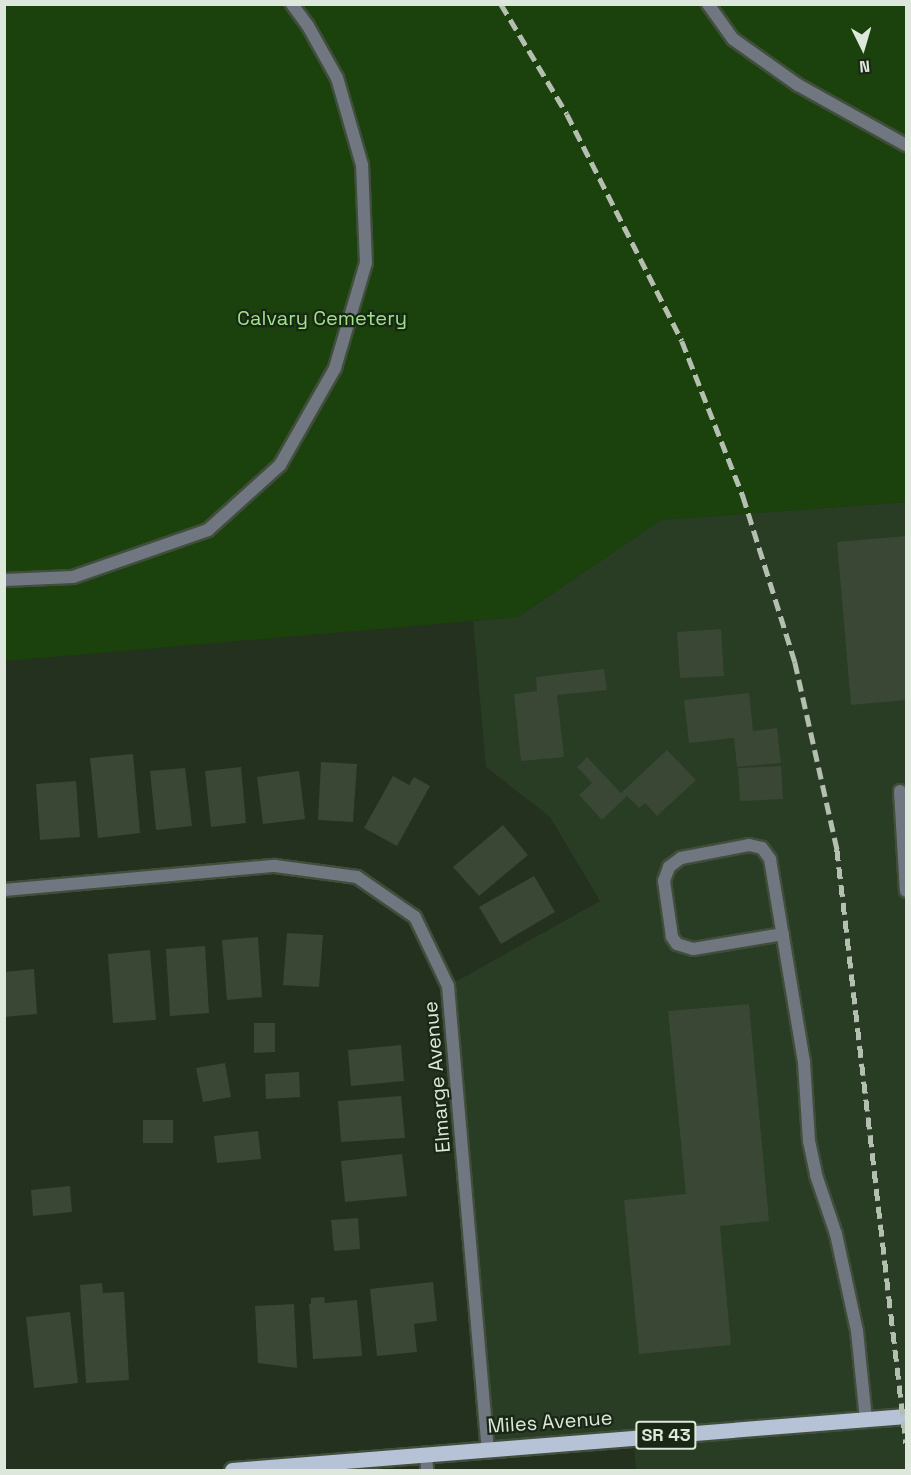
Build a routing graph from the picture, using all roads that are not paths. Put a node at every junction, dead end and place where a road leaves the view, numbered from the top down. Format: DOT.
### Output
graph roads {
  1 [pos="292,4"];
  2 [pos="708,4"];
  3 [pos="906,145"];
  4 [pos="4,580"];
  5 [pos="900,791"];
  6 [pos="4,890"];
  7 [pos="906,891"];
  8 [pos="783,934"];
  9 [pos="906,1416"];
  10 [pos="866,1419"];
  11 [pos="488,1448"];
  12 [pos="426,1454"];
  13 [pos="232,1470"];
  14 [pos="427,1470"];
  1 -- 4 [label="street"];
  2 -- 3 [label="street"];
  5 -- 7 [label="street"];
  6 -- 11 [label="street, Elmarge Avenue"];
  8 -- 8 [label="street"];
  8 -- 10 [label="street"];
  9 -- 10 [label="main road, Miles Avenue / SR 43"];
  10 -- 11 [label="main road, Miles Avenue / SR 43"];
  11 -- 12 [label="main road, Miles Avenue / SR 43"];
  12 -- 13 [label="main road, Miles Avenue / SR 43"];
  12 -- 14 [label="street"];
}
